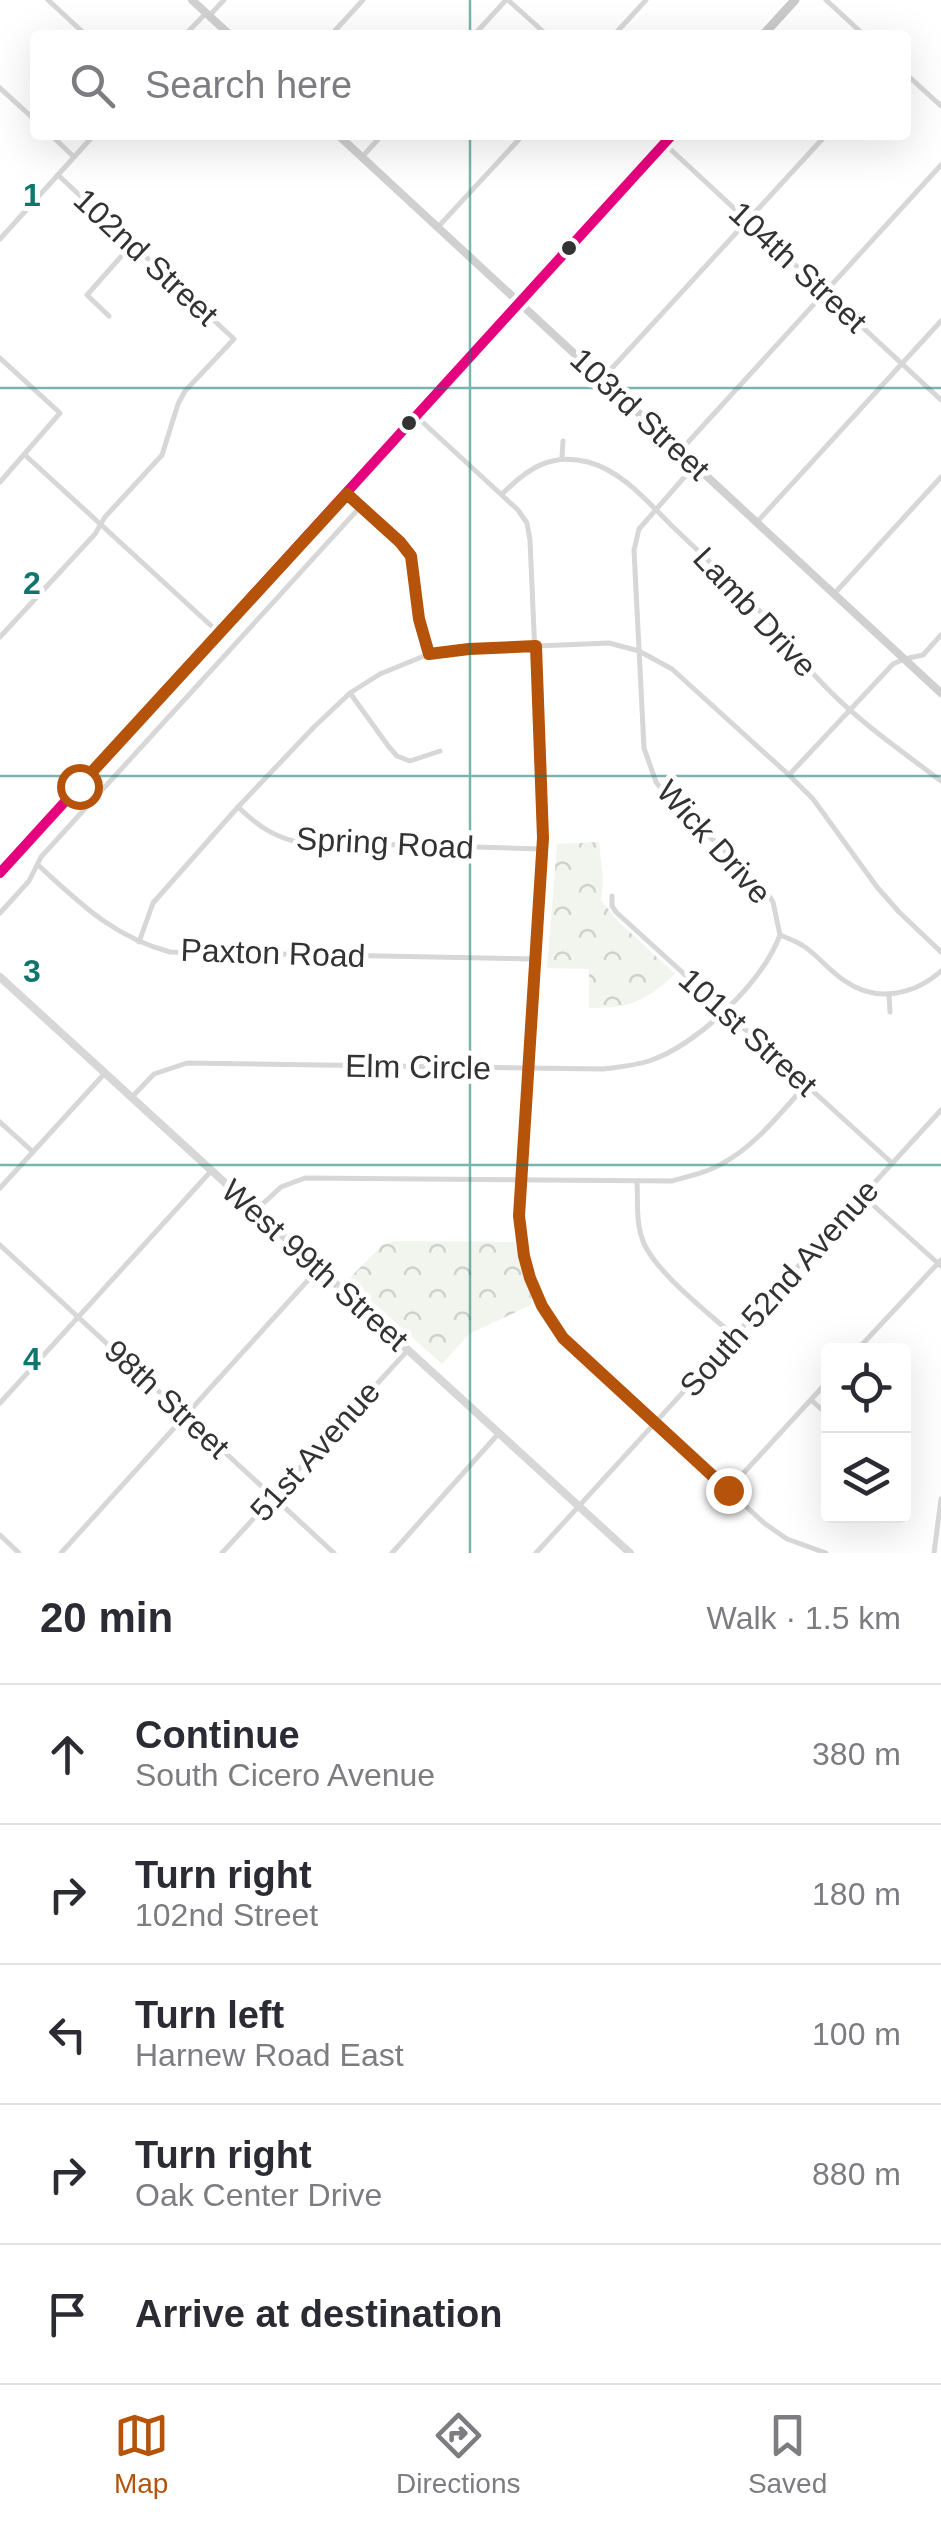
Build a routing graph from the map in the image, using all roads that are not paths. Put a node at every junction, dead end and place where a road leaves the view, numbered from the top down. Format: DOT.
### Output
graph roads {
  1 [pos="48,0"];
  2 [pos="192,0"];
  3 [pos="224,0"];
  4 [pos="363,0"];
  5 [pos="507,0"];
  6 [pos="646,0"];
  7 [pos="795,0"];
  8 [pos="826,0"];
  9 [pos="207,14"];
  10 [pos="81,30"];
  11 [pos="190,30"];
  12 [pos="225,30"];
  13 [pos="336,30"];
  14 [pos="479,30"];
  15 [pos="541,30"];
  16 [pos="619,30"];
  17 [pos="768,30"];
  18 [pos="859,30"];
  19 [pos="911,79"];
  20 [pos="0,88"];
  21 [pos="941,106"];
  22 [pos="30,115"];
  23 [pos="56,140"];
  24 [pos="89,140"];
  25 [pos="343,140"];
  26 [pos="377,140"];
  27 [pos="518,140"];
  28 [pos="667,140"];
  29 [pos="669,140"];
  30 [pos="821,140"];
  31 [pos="74,157"];
  32 [pos="362,157"];
  33 [pos="941,165"];
  34 [pos="58,174"];
  35 [pos="748,220"];
  36 [pos="2,223"];
  37 [pos="438,228"];
  38 [pos="8,230"];
  39 [pos="0,239"];
  40 [pos="133,244"];
  41 [pos="824,291"];
  42 [pos="520,303"];
  43 [pos="110,316"];
  44 [pos="941,321"];
  45 [pos="0,358"];
  46 [pos="902,364"];
  47 [pos="602,379"];
  48 [pos="941,400"];
  49 [pos="417,417"];
  50 [pos="563,441"];
  51 [pos="680,451"];
  52 [pos="25,455"];
  53 [pos="562,457"];
  54 [pos="695,465"];
  55 [pos="941,477"];
  56 [pos="0,482"];
  57 [pos="347,494"];
  58 [pos="502,494"];
  59 [pos="362,506"];
  60 [pos="656,510"];
  61 [pos="757,522"];
  62 [pos="100,525"];
  63 [pos="834,594"];
  64 [pos="220,633"];
  65 [pos="941,635"];
  66 [pos="0,637"];
  67 [pos="536,646"];
  68 [pos="639,652"];
  69 [pos="429,654"];
  70 [pos="904,659"];
  71 [pos="350,693"];
  72 [pos="941,693"];
  73 [pos="850,709"];
  74 [pos="440,751"];
  75 [pos="789,775"];
  76 [pos="941,782"];
  77 [pos="238,807"];
  78 [pos="542,849"];
  79 [pos="38,864"];
  80 [pos="0,873"];
  81 [pos="612,896"];
  82 [pos="0,913"];
  83 [pos="780,935"];
  84 [pos="139,942"];
  85 [pos="941,952"];
  86 [pos="536,959"];
  87 [pos="941,971"];
  88 [pos="0,976"];
  89 [pos="889,995"];
  90 [pos="724,1010"];
  91 [pos="890,1012"];
  92 [pos="529,1069"];
  93 [pos="105,1073"];
  94 [pos="806,1085"];
  95 [pos="132,1097"];
  96 [pos="941,1110"];
  97 [pos="0,1122"];
  98 [pos="32,1152"];
  99 [pos="892,1164"];
  100 [pos="212,1170"];
  101 [pos="522,1180"];
  102 [pos="637,1182"];
  103 [pos="0,1188"];
  104 [pos="863,1196"];
  105 [pos="255,1211"];
  106 [pos="0,1245"];
  107 [pos="940,1263"];
  108 [pos="319,1268"];
  109 [pos="78,1318"];
  110 [pos="734,1337"];
  111 [pos="864,1343"];
  112 [pos="408,1350"];
  113 [pos="821,1389"];
  114 [pos="811,1400"];
  115 [pos="0,1404"];
  116 [pos="821,1409"];
  117 [pos="185,1416"];
  118 [pos="654,1424"];
  119 [pos="499,1432"];
  120 [pos="728,1490"];
  121 [pos="273,1497"];
  122 [pos="941,1499"];
  123 [pos="579,1506"];
  124 [pos="0,1536"];
  125 [pos="19,1553"];
  126 [pos="60,1553"];
  127 [pos="222,1553"];
  128 [pos="334,1553"];
  129 [pos="392,1553"];
  130 [pos="536,1553"];
  131 [pos="630,1553"];
  132 [pos="826,1553"];
  133 [pos="934,1553"];
  1 -- 10 [label="street"];
  2 -- 9 [label="main road"];
  3 -- 9 [label="street"];
  4 -- 13 [label="street"];
  5 -- 14 [label="street"];
  5 -- 15 [label="street"];
  6 -- 16 [label="street"];
  7 -- 17 [label="main road"];
  8 -- 18 [label="street"];
  9 -- 11 [label="street"];
  9 -- 12 [label="main road"];
  19 -- 21 [label="street"];
  20 -- 22 [label="street"];
  23 -- 31 [label="street, 102nd Street"];
  24 -- 31 [label="street"];
  25 -- 32 [label="main road, 103rd Street"];
  26 -- 32 [label="street"];
  27 -- 37 [label="street"];
  28 -- 42 [label="main road"];
  29 -- 35 [label="street, 104th Street"];
  30 -- 35 [label="street"];
  31 -- 34 [label="street"];
  32 -- 37 [label="main road, 103rd Street"];
  33 -- 41 [label="street"];
  34 -- 38 [label="street"];
  34 -- 40 [label="street, 102nd Street"];
  35 -- 41 [label="street, 104th Street"];
  35 -- 47 [label="street"];
  36 -- 38 [label="street"];
  37 -- 42 [label="main road, 103rd Street"];
  38 -- 39 [label="street"];
  40 -- 43 [label="street"];
  40 -- 62 [label="street, 102nd Street"];
  41 -- 46 [label="street, 104th Street"];
  41 -- 51 [label="street"];
  42 -- 47 [label="main road, 103rd Street"];
  42 -- 49 [label="main road"];
  44 -- 46 [label="street"];
  45 -- 52 [label="street"];
  46 -- 48 [label="street, 104th Street"];
  46 -- 61 [label="street"];
  47 -- 51 [label="main road, 103rd Street"];
  49 -- 57 [label="main road"];
  49 -- 58 [label="street"];
  50 -- 53 [label="street"];
  51 -- 54 [label="main road, 103rd Street"];
  52 -- 56 [label="street"];
  52 -- 62 [label="street"];
  53 -- 58 [label="street"];
  53 -- 60 [label="street, Lamb Drive"];
  54 -- 60 [label="street, Wick Drive"];
  54 -- 61 [label="main road, 103rd Street"];
  55 -- 63 [label="street"];
  57 -- 59 [label="street"];
  57 -- 64 [label="main road"];
  58 -- 67 [label="street"];
  59 -- 69 [label="street"];
  59 -- 79 [label="street"];
  60 -- 68 [label="street, Wick Drive"];
  60 -- 73 [label="street, Lamb Drive"];
  61 -- 63 [label="main road, 103rd Street"];
  62 -- 64 [label="street"];
  62 -- 66 [label="street"];
  63 -- 70 [label="main road, 103rd Street"];
  64 -- 80 [label="main road"];
  65 -- 70 [label="street"];
  67 -- 68 [label="street"];
  67 -- 69 [label="street"];
  67 -- 78 [label="street"];
  68 -- 75 [label="street"];
  68 -- 83 [label="street, Wick Drive"];
  69 -- 71 [label="street"];
  70 -- 72 [label="main road, 103rd Street"];
  70 -- 73 [label="street"];
  71 -- 74 [label="street"];
  71 -- 77 [label="street"];
  73 -- 75 [label="street"];
  73 -- 76 [label="street, Lamb Drive"];
  75 -- 85 [label="street"];
  77 -- 78 [label="street, Spring Road"];
  77 -- 84 [label="street"];
  78 -- 86 [label="street"];
  79 -- 82 [label="street"];
  79 -- 84 [label="street, Paxton Road"];
  81 -- 90 [label="street, 101st Street"];
  83 -- 89 [label="street, Wick Drive"];
  83 -- 90 [label="street, Elm Circle"];
  84 -- 86 [label="street, Paxton Road"];
  86 -- 92 [label="street"];
  87 -- 89 [label="street"];
  88 -- 93 [label="street, West 99th Street"];
  89 -- 91 [label="street"];
  90 -- 92 [label="street, Elm Circle"];
  90 -- 94 [label="street, 101st Street"];
  92 -- 95 [label="street, Elm Circle"];
  92 -- 101 [label="street"];
  93 -- 95 [label="street, West 99th Street"];
  93 -- 98 [label="street"];
  94 -- 99 [label="street, 101st Street"];
  94 -- 102 [label="street"];
  95 -- 100 [label="street, West 99th Street"];
  96 -- 99 [label="street, South 52nd Avenue"];
  97 -- 98 [label="street"];
  98 -- 103 [label="street"];
  99 -- 104 [label="street, South 52nd Avenue"];
  100 -- 105 [label="street, West 99th Street"];
  100 -- 109 [label="street"];
  101 -- 102 [label="street"];
  101 -- 105 [label="street"];
  101 -- 118 [label="street"];
  102 -- 110 [label="street"];
  104 -- 107 [label="street"];
  104 -- 110 [label="street, South 52nd Avenue"];
  105 -- 108 [label="street, West 99th Street"];
  106 -- 109 [label="street, 98th Street"];
  107 -- 111 [label="street"];
  108 -- 112 [label="street, West 99th Street"];
  108 -- 117 [label="street"];
  109 -- 115 [label="street"];
  109 -- 117 [label="street, 98th Street"];
  110 -- 118 [label="street, South 52nd Avenue"];
  112 -- 119 [label="street, West 99th Street"];
  112 -- 121 [label="street, 51st Avenue"];
  113 -- 114 [label="street"];
  114 -- 116 [label="street"];
  114 -- 120 [label="street"];
  117 -- 121 [label="street, 98th Street"];
  117 -- 126 [label="street"];
  118 -- 120 [label="street"];
  118 -- 123 [label="street, South 52nd Avenue"];
  119 -- 123 [label="street, West 99th Street"];
  119 -- 129 [label="street"];
  120 -- 132 [label="street"];
  121 -- 127 [label="street, 51st Avenue"];
  121 -- 128 [label="street, 98th Street"];
  122 -- 133 [label="street"];
  123 -- 130 [label="street, South 52nd Avenue"];
  123 -- 131 [label="street, West 99th Street"];
  124 -- 125 [label="street"];
}
